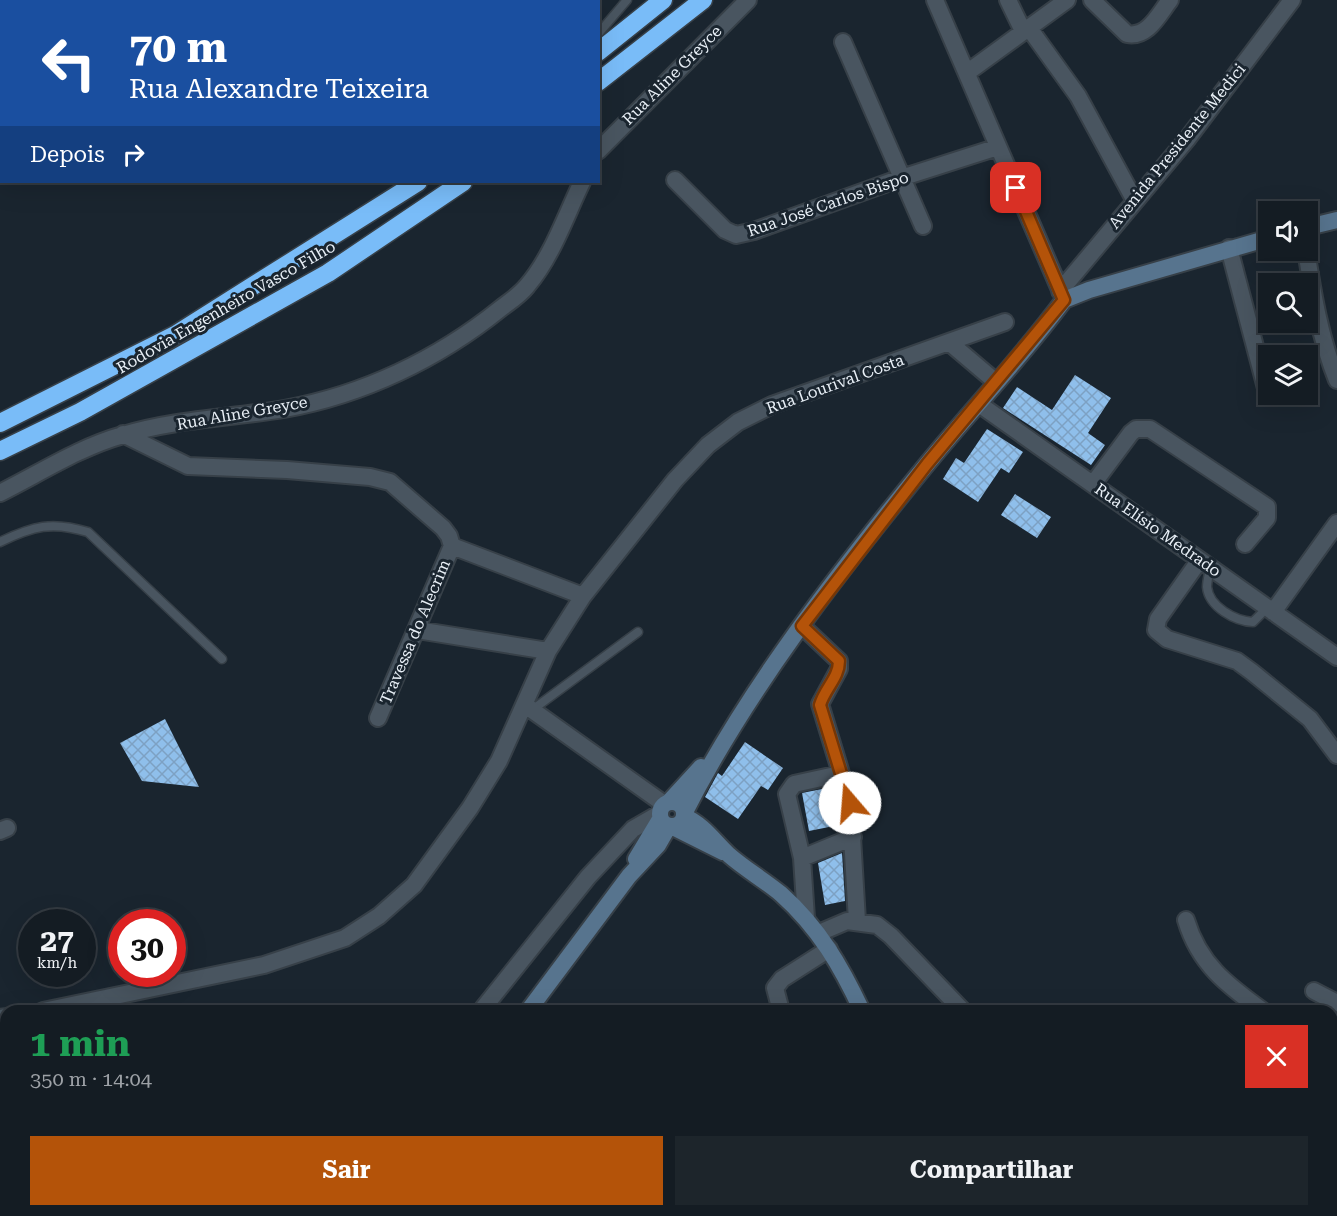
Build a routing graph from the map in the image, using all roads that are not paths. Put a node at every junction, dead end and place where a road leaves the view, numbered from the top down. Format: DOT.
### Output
graph roads {
  1 [pos="627,0"];
  2 [pos="663,0"];
  3 [pos="703,0"];
  4 [pos="748,0"];
  5 [pos="935,0"];
  6 [pos="1008,0"];
  7 [pos="1067,0"];
  8 [pos="1092,0"];
  9 [pos="1170,0"];
  10 [pos="1292,0"];
  11 [pos="1026,30"];
  12 [pos="600,32"];
  13 [pos="843,42"];
  14 [pos="600,50"];
  15 [pos="968,72"];
  16 [pos="600,80"];
  17 [pos="998,147"];
  18 [pos="600,149"];
  19 [pos="901,178"];
  20 [pos="675,180"];
  21 [pos="416,183"];
  22 [pos="462,183"];
  23 [pos="582,183"];
  24 [pos="1134,201"];
  25 [pos="1337,220"];
  26 [pos="1318,225"];
  27 [pos="922,226"];
  28 [pos="1258,241"];
  29 [pos="1229,248"];
  30 [pos="1308,261"];
  31 [pos="1062,295"];
  32 [pos="1005,322"];
  33 [pos="950,343"];
  34 [pos="1258,358"];
  35 [pos="1337,381"];
  36 [pos="996,382"];
  37 [pos="979,404"];
  38 [pos="0,423"];
  39 [pos="123,435"];
  40 [pos="0,451"];
  41 [pos="1093,484"];
  42 [pos="0,493"];
  43 [pos="1337,523"];
  44 [pos="0,542"];
  45 [pos="1245,544"];
  46 [pos="452,546"];
  47 [pos="1205,564"];
  48 [pos="583,596"];
  49 [pos="1270,610"];
  50 [pos="802,626"];
  51 [pos="417,630"];
  52 [pos="638,632"];
  53 [pos="1334,649"];
  54 [pos="548,651"];
  55 [pos="222,659"];
  56 [pos="529,707"];
  57 [pos="378,718"];
  58 [pos="1337,755"];
  59 [pos="840,774"];
  60 [pos="670,815"];
  61 [pos="853,837"];
  62 [pos="802,858"];
  63 [pos="806,918"];
  64 [pos="1186,920"];
  65 [pos="857,921"];
  66 [pos="819,933"];
  67 [pos="829,949"];
  68 [pos="1314,991"];
  69 [pos="1337,1003"];
  70 [pos="72,1005"];
  71 [pos="486,1005"];
  72 [pos="532,1005"];
  73 [pos="779,1005"];
  74 [pos="859,1005"];
  75 [pos="957,1005"];
  76 [pos="1255,1005"];
  1 -- 12 [label="lane"];
  2 -- 14 [label="highway"];
  3 -- 16 [label="highway"];
  4 -- 18 [label="street, Rua Aline Greyce"];
  5 -- 15 [label="street"];
  6 -- 11 [label="street"];
  7 -- 11 [label="street"];
  8 -- 9 [label="street"];
  10 -- 24 [label="street, Avenida Presidente Medici"];
  11 -- 15 [label="street"];
  11 -- 24 [label="street"];
  13 -- 19 [label="street"];
  15 -- 17 [label="street"];
  17 -- 19 [label="street, Rua José Carlos Bispo"];
  17 -- 31 [label="street"];
  19 -- 20 [label="street, Rua José Carlos Bispo"];
  19 -- 27 [label="street"];
  21 -- 38 [label="highway, Rodovia Engenheiro Vasco Filho"];
  22 -- 40 [label="highway, Rodovia Engenheiro Vasco Filho"];
  23 -- 39 [label="street, Rua Aline Greyce"];
  24 -- 31 [label="street, Avenida Presidente Medici"];
  25 -- 26 [label="main road"];
  28 -- 29 [label="main road"];
  29 -- 31 [label="main road"];
  29 -- 34 [label="street"];
  30 -- 35 [label="street"];
  31 -- 36 [label="main road"];
  32 -- 33 [label="street, Rua Lourival Costa"];
  33 -- 36 [label="street"];
  33 -- 48 [label="street, Rua Lourival Costa"];
  36 -- 37 [label="main road"];
  37 -- 41 [label="street, Rua Elísio Medrado"];
  37 -- 50 [label="main road"];
  39 -- 42 [label="street, Rua Aline Greyce"];
  39 -- 46 [label="street"];
  41 -- 45 [label="street"];
  41 -- 47 [label="street, Rua Elísio Medrado"];
  43 -- 49 [label="street"];
  44 -- 55 [label="lane"];
  46 -- 48 [label="street"];
  46 -- 51 [label="street, Travessa do Alecrim"];
  47 -- 49 [label="street, Rua Elísio Medrado"];
  47 -- 49 [label="lane"];
  47 -- 58 [label="street"];
  48 -- 54 [label="street, Rua Lourival Costa"];
  49 -- 53 [label="street, Rua Elísio Medrado"];
  50 -- 59 [label="street"];
  50 -- 60 [label="main road"];
  51 -- 54 [label="street"];
  51 -- 57 [label="street, Travessa do Alecrim"];
  52 -- 56 [label="lane"];
  54 -- 56 [label="street, Rua Lourival Costa"];
  56 -- 60 [label="street"];
  56 -- 70 [label="street, Rua Lourival Costa"];
  59 -- 61 [label="street"];
  59 -- 62 [label="street"];
  60 -- 63 [label="main road"];
  60 -- 71 [label="street"];
  60 -- 72 [label="main road"];
  61 -- 62 [label="street"];
  61 -- 65 [label="street"];
  62 -- 63 [label="street"];
  63 -- 66 [label="main road"];
  64 -- 76 [label="street"];
  65 -- 66 [label="street"];
  65 -- 75 [label="street"];
  66 -- 67 [label="main road"];
  67 -- 73 [label="street"];
  67 -- 74 [label="main road"];
  68 -- 69 [label="street"];
}
